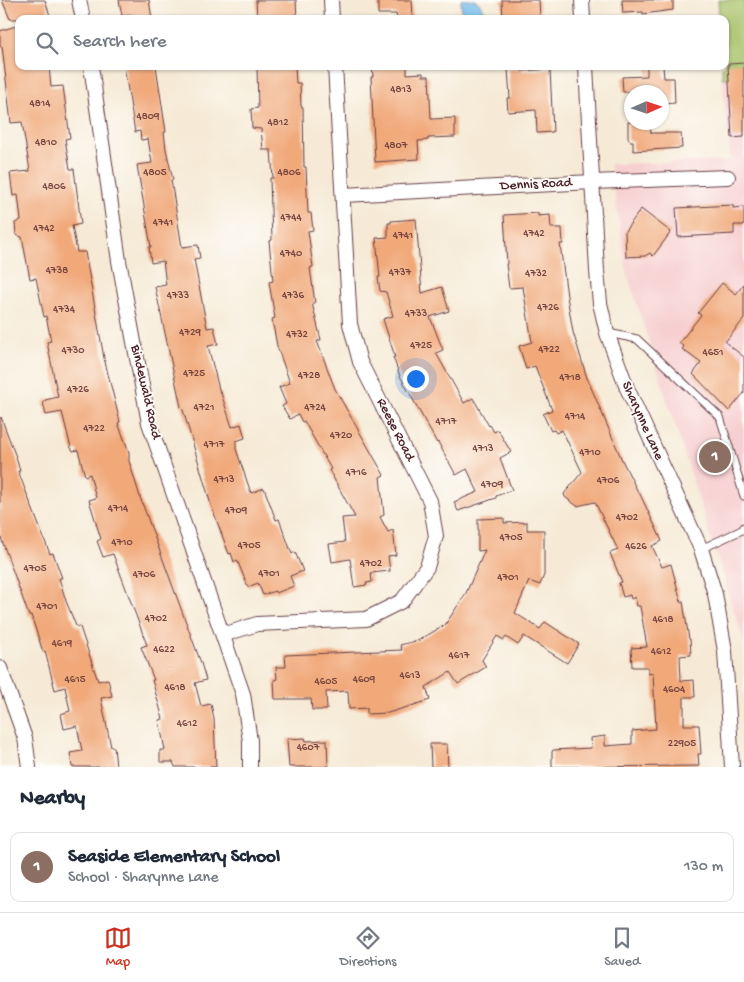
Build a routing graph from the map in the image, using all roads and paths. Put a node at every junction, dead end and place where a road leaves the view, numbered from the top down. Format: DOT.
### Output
graph roads {
  1 [pos="79,0"];
  2 [pos="331,0"];
  3 [pos="582,0"];
  4 [pos="82,15"];
  5 [pos="332,15"];
  6 [pos="583,15"];
  7 [pos="91,70"];
  8 [pos="335,70"];
  9 [pos="586,70"];
  10 [pos="728,177"];
  11 [pos="592,182"];
  12 [pos="343,195"];
  13 [pos="607,333"];
  14 [pos="744,496"];
  15 [pos="744,527"];
  16 [pos="701,549"];
  17 [pos="223,635"];
  18 [pos="0,668"];
  19 [pos="30,767"];
  20 [pos="250,767"];
  21 [pos="732,767"];
  1 -- 4 [label="street"];
  2 -- 5 [label="street"];
  3 -- 6 [label="street"];
  7 -- 17 [label="street, Bindewald Road"];
  8 -- 12 [label="street, Reese Road"];
  9 -- 11 [label="street, Sharynne Lane"];
  10 -- 11 [label="street, Dennis Road"];
  11 -- 12 [label="street, Dennis Road"];
  11 -- 13 [label="street, Sharynne Lane"];
  12 -- 17 [label="street, Reese Road"];
  13 -- 14 [label="lane"];
  13 -- 16 [label="street, Sharynne Lane"];
  15 -- 16 [label="lane"];
  16 -- 21 [label="street, Sharynne Lane"];
  17 -- 20 [label="street, Bindewald Road"];
  18 -- 19 [label="street"];
}
